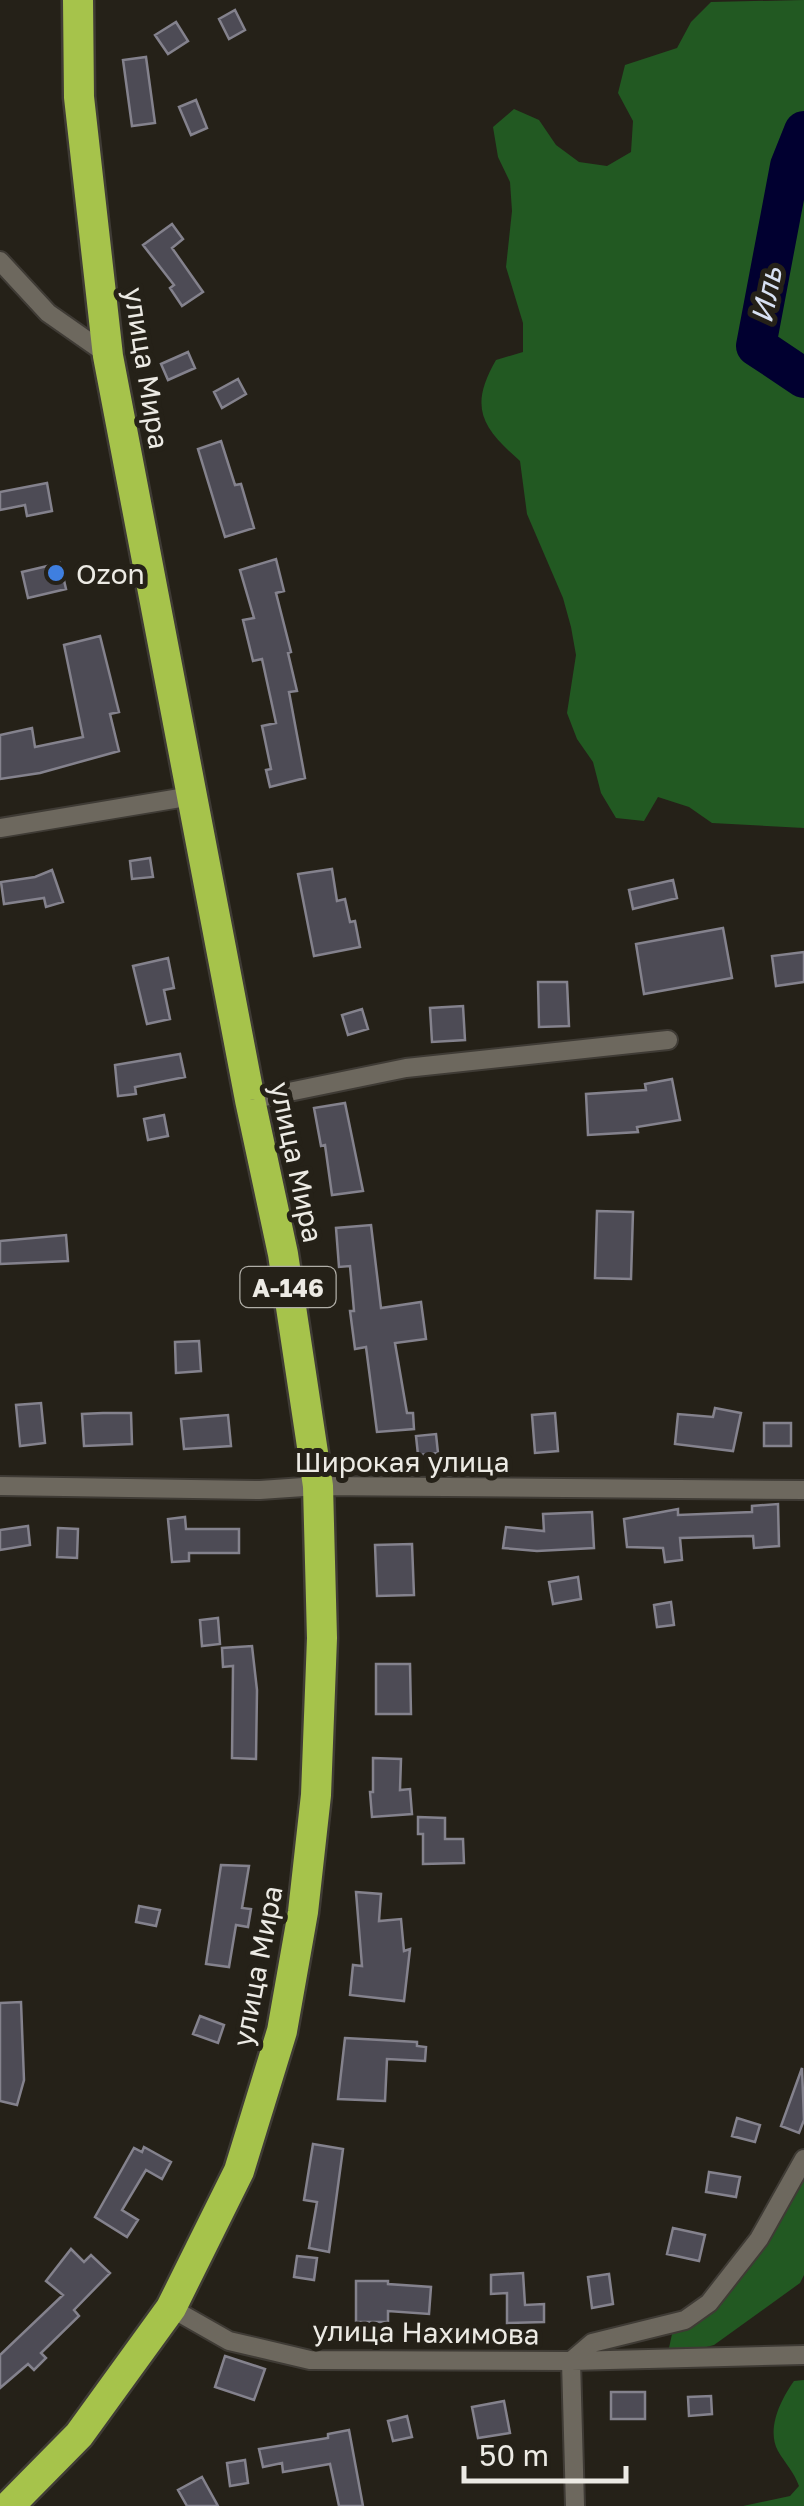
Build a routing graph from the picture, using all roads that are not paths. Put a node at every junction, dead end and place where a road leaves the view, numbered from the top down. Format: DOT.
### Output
graph roads {
  1 [pos="78,0"];
  2 [pos="0,261"];
  3 [pos="108,356"];
  4 [pos="192,796"];
  5 [pos="0,828"];
  6 [pos="668,1040"];
  7 [pos="250,1100"];
  8 [pos="0,1486"];
  9 [pos="318,1486"];
  10 [pos="804,1490"];
  11 [pos="804,2159"];
  12 [pos="171,2308"];
  13 [pos="804,2355"];
  14 [pos="572,2361"];
  15 [pos="8,2506"];
  16 [pos="575,2506"];
  1 -- 3 [label="highway, улица Мира / А-146"];
  2 -- 3 [label="street"];
  3 -- 4 [label="highway, улица Мира / А-146"];
  4 -- 5 [label="street"];
  4 -- 7 [label="highway, улица Мира / А-146"];
  6 -- 7 [label="street"];
  7 -- 9 [label="highway, улица Мира / А-146"];
  8 -- 9 [label="street, Широкая улица"];
  9 -- 10 [label="street, Широкая улица"];
  9 -- 12 [label="highway, улица Мира / А-146"];
  11 -- 14 [label="street, улица Нахимова"];
  12 -- 14 [label="street, улица Нахимова"];
  12 -- 15 [label="highway, улица Мира / А-146"];
  13 -- 14 [label="street, улица Нахимова"];
  14 -- 16 [label="street"];
}
